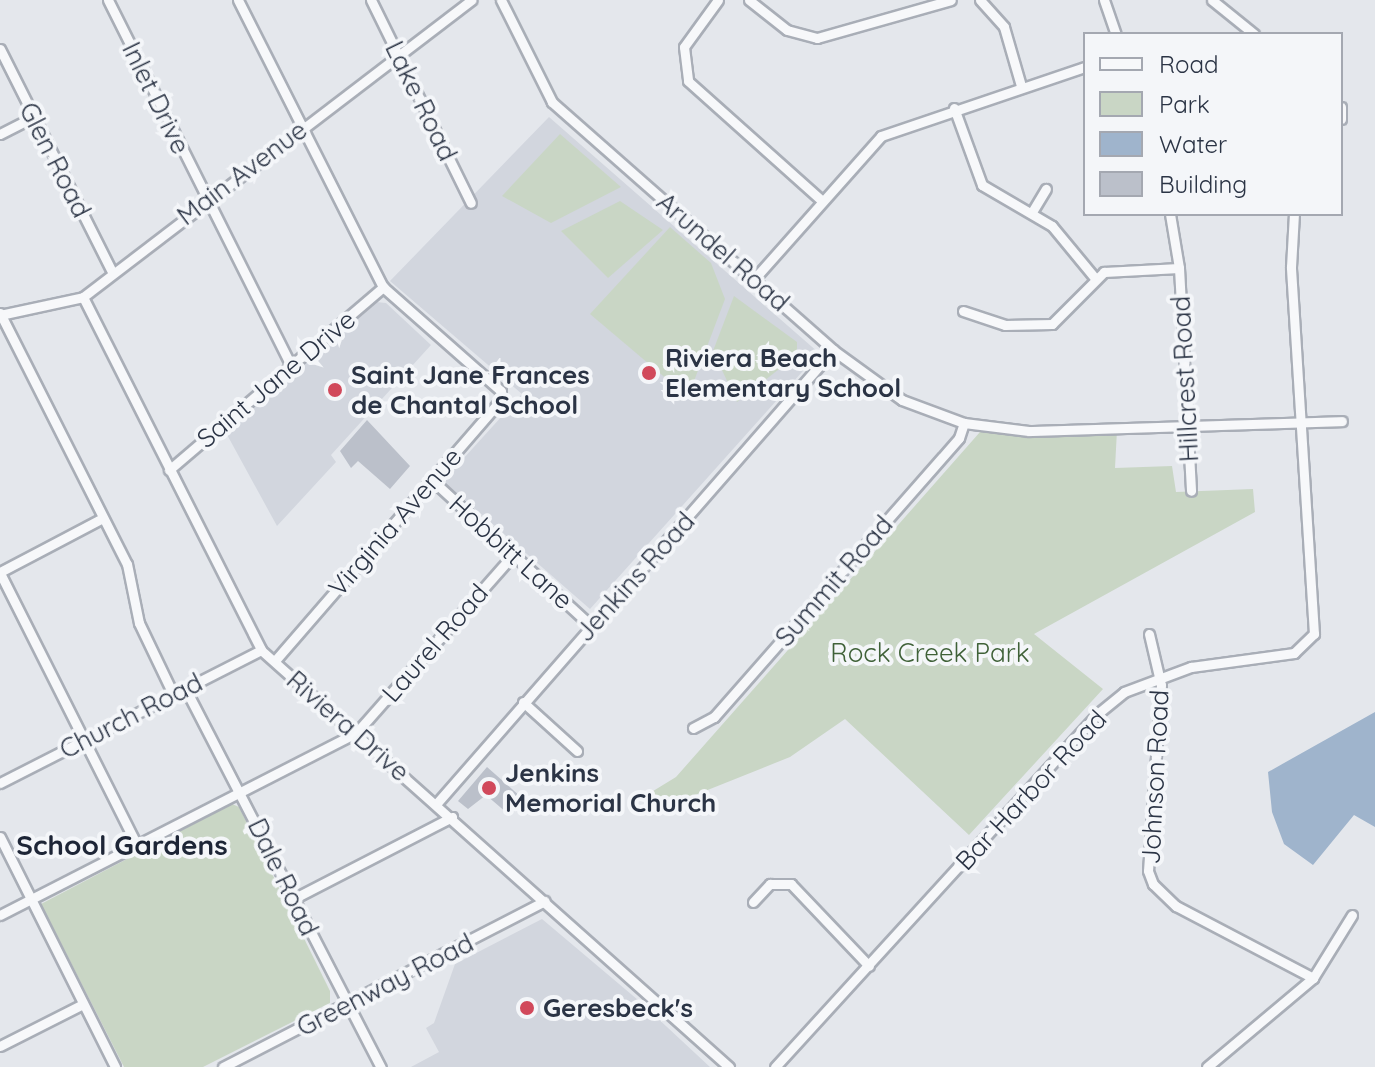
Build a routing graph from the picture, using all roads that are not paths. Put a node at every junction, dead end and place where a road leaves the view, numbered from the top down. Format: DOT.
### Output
graph roads {
  1 [pos="108,0"];
  2 [pos="238,0"];
  3 [pos="371,0"];
  4 [pos="471,0"];
  5 [pos="501,0"];
  6 [pos="718,0"];
  7 [pos="749,0"];
  8 [pos="951,0"];
  9 [pos="980,0"];
  10 [pos="1104,0"];
  11 [pos="1212,0"];
  12 [pos="922,4"];
  13 [pos="1115,32"];
  14 [pos="1252,32"];
  15 [pos="0,49"];
  16 [pos="398,56"];
  17 [pos="1083,68"];
  18 [pos="1021,86"];
  19 [pos="954,108"];
  20 [pos="34,117"];
  21 [pos="303,128"];
  22 [pos="0,134"];
  23 [pos="1046,189"];
  24 [pos="207,199"];
  25 [pos="821,200"];
  26 [pos="471,203"];
  27 [pos="1032,212"];
  28 [pos="1170,216"];
  29 [pos="1294,216"];
  30 [pos="1179,268"];
  31 [pos="111,270"];
  32 [pos="1094,277"];
  33 [pos="755,278"];
  34 [pos="383,287"];
  35 [pos="83,297"];
  36 [pos="963,311"];
  37 [pos="0,314"];
  38 [pos="833,350"];
  39 [pos="291,366"];
  40 [pos="1342,421"];
  41 [pos="964,423"];
  42 [pos="1302,423"];
  43 [pos="1188,427"];
  44 [pos="169,470"];
  45 [pos="432,480"];
  46 [pos="1191,491"];
  47 [pos="103,518"];
  48 [pos="514,554"];
  49 [pos="0,573"];
  50 [pos="590,625"];
  51 [pos="1149,634"];
  52 [pos="261,650"];
  53 [pos="275,661"];
  54 [pos="1159,675"];
  55 [pos="185,688"];
  56 [pos="173,694"];
  57 [pos="523,702"];
  58 [pos="693,728"];
  59 [pos="356,733"];
  60 [pos="84,740"];
  61 [pos="577,751"];
  62 [pos="0,783"];
  63 [pos="242,792"];
  64 [pos="437,803"];
  65 [pos="452,817"];
  66 [pos="0,837"];
  67 [pos="135,842"];
  68 [pos="32,899"];
  69 [pos="293,899"];
  70 [pos="545,901"];
  71 [pos="753,902"];
  72 [pos="0,915"];
  73 [pos="1352,915"];
  74 [pos="869,966"];
  75 [pos="1313,978"];
  76 [pos="346,1003"];
  77 [pos="83,1004"];
  78 [pos="0,1046"];
  79 [pos="244,1062"];
  80 [pos="115,1067"];
  81 [pos="223,1067"];
  82 [pos="381,1067"];
  83 [pos="729,1067"];
  84 [pos="775,1067"];
  85 [pos="1207,1067"];
  1 -- 24 [label="street, Inlet Drive"];
  2 -- 21 [label="street"];
  3 -- 16 [label="street, Lake Road"];
  4 -- 16 [label="street, Main Avenue"];
  5 -- 33 [label="street, Arundel Road"];
  6 -- 25 [label="street"];
  7 -- 12 [label="street"];
  8 -- 12 [label="street"];
  9 -- 18 [label="street"];
  10 -- 13 [label="street"];
  11 -- 14 [label="street"];
  15 -- 20 [label="street, Glen Road"];
  16 -- 21 [label="street, Main Avenue"];
  16 -- 26 [label="street, Lake Road"];
  17 -- 18 [label="street"];
  18 -- 19 [label="street"];
  19 -- 25 [label="street"];
  19 -- 27 [label="street"];
  20 -- 22 [label="street"];
  20 -- 31 [label="street, Glen Road"];
  21 -- 24 [label="street, Main Avenue"];
  21 -- 34 [label="street"];
  23 -- 27 [label="street"];
  24 -- 31 [label="street, Main Avenue"];
  24 -- 39 [label="street, Inlet Drive"];
  25 -- 33 [label="street"];
  27 -- 32 [label="street"];
  28 -- 30 [label="street, Hillcrest Road"];
  29 -- 42 [label="street, Bar Harbor Road"];
  30 -- 32 [label="street"];
  30 -- 43 [label="street, Hillcrest Road"];
  31 -- 35 [label="street, Main Avenue"];
  32 -- 36 [label="street"];
  33 -- 38 [label="street, Arundel Road"];
  34 -- 39 [label="street, Saint Jane Drive"];
  34 -- 45 [label="street, Virginia Avenue"];
  35 -- 37 [label="street"];
  35 -- 44 [label="street, Riviera Drive"];
  37 -- 47 [label="street"];
  38 -- 41 [label="street, Arundel Road"];
  38 -- 50 [label="street, Jenkins Road"];
  39 -- 44 [label="street, Saint Jane Drive"];
  40 -- 42 [label="street, Arundel Road"];
  41 -- 43 [label="street, Arundel Road"];
  41 -- 58 [label="street, Summit Road"];
  42 -- 43 [label="street, Arundel Road"];
  42 -- 54 [label="street, Bar Harbor Road"];
  43 -- 46 [label="street, Hillcrest Road"];
  44 -- 52 [label="street, Riviera Drive"];
  45 -- 48 [label="street, Hobbitt Lane"];
  45 -- 53 [label="street, Virginia Avenue"];
  47 -- 49 [label="street"];
  47 -- 56 [label="street"];
  48 -- 50 [label="street, Hobbitt Lane"];
  48 -- 59 [label="street, Laurel Road"];
  49 -- 60 [label="street"];
  50 -- 57 [label="street, Jenkins Road"];
  51 -- 54 [label="street, Johnson Road"];
  52 -- 53 [label="street, Riviera Drive"];
  52 -- 55 [label="street, Church Road"];
  53 -- 59 [label="street, Riviera Drive"];
  54 -- 74 [label="street, Bar Harbor Road"];
  54 -- 75 [label="street, Johnson Road"];
  55 -- 56 [label="street, Church Road"];
  55 -- 63 [label="street, Dale Road"];
  56 -- 60 [label="street, Church Road"];
  57 -- 61 [label="street"];
  57 -- 64 [label="street, Jenkins Road"];
  59 -- 63 [label="street"];
  59 -- 64 [label="street, Riviera Drive"];
  60 -- 62 [label="street, Church Road"];
  60 -- 67 [label="street"];
  63 -- 67 [label="street"];
  63 -- 69 [label="street, Dale Road"];
  64 -- 65 [label="street, Riviera Drive"];
  65 -- 69 [label="street"];
  65 -- 70 [label="street, Riviera Drive"];
  66 -- 68 [label="street"];
  67 -- 68 [label="street"];
  68 -- 72 [label="street"];
  68 -- 77 [label="street"];
  69 -- 76 [label="street, Dale Road"];
  70 -- 76 [label="street, Greenway Road"];
  70 -- 83 [label="street, Riviera Drive"];
  71 -- 74 [label="street"];
  73 -- 75 [label="street"];
  74 -- 84 [label="street, Bar Harbor Road"];
  75 -- 85 [label="street"];
  76 -- 79 [label="street, Greenway Road"];
  76 -- 82 [label="street, Dale Road"];
  77 -- 78 [label="street"];
  77 -- 80 [label="street"];
  79 -- 81 [label="street, Greenway Road"];
}
